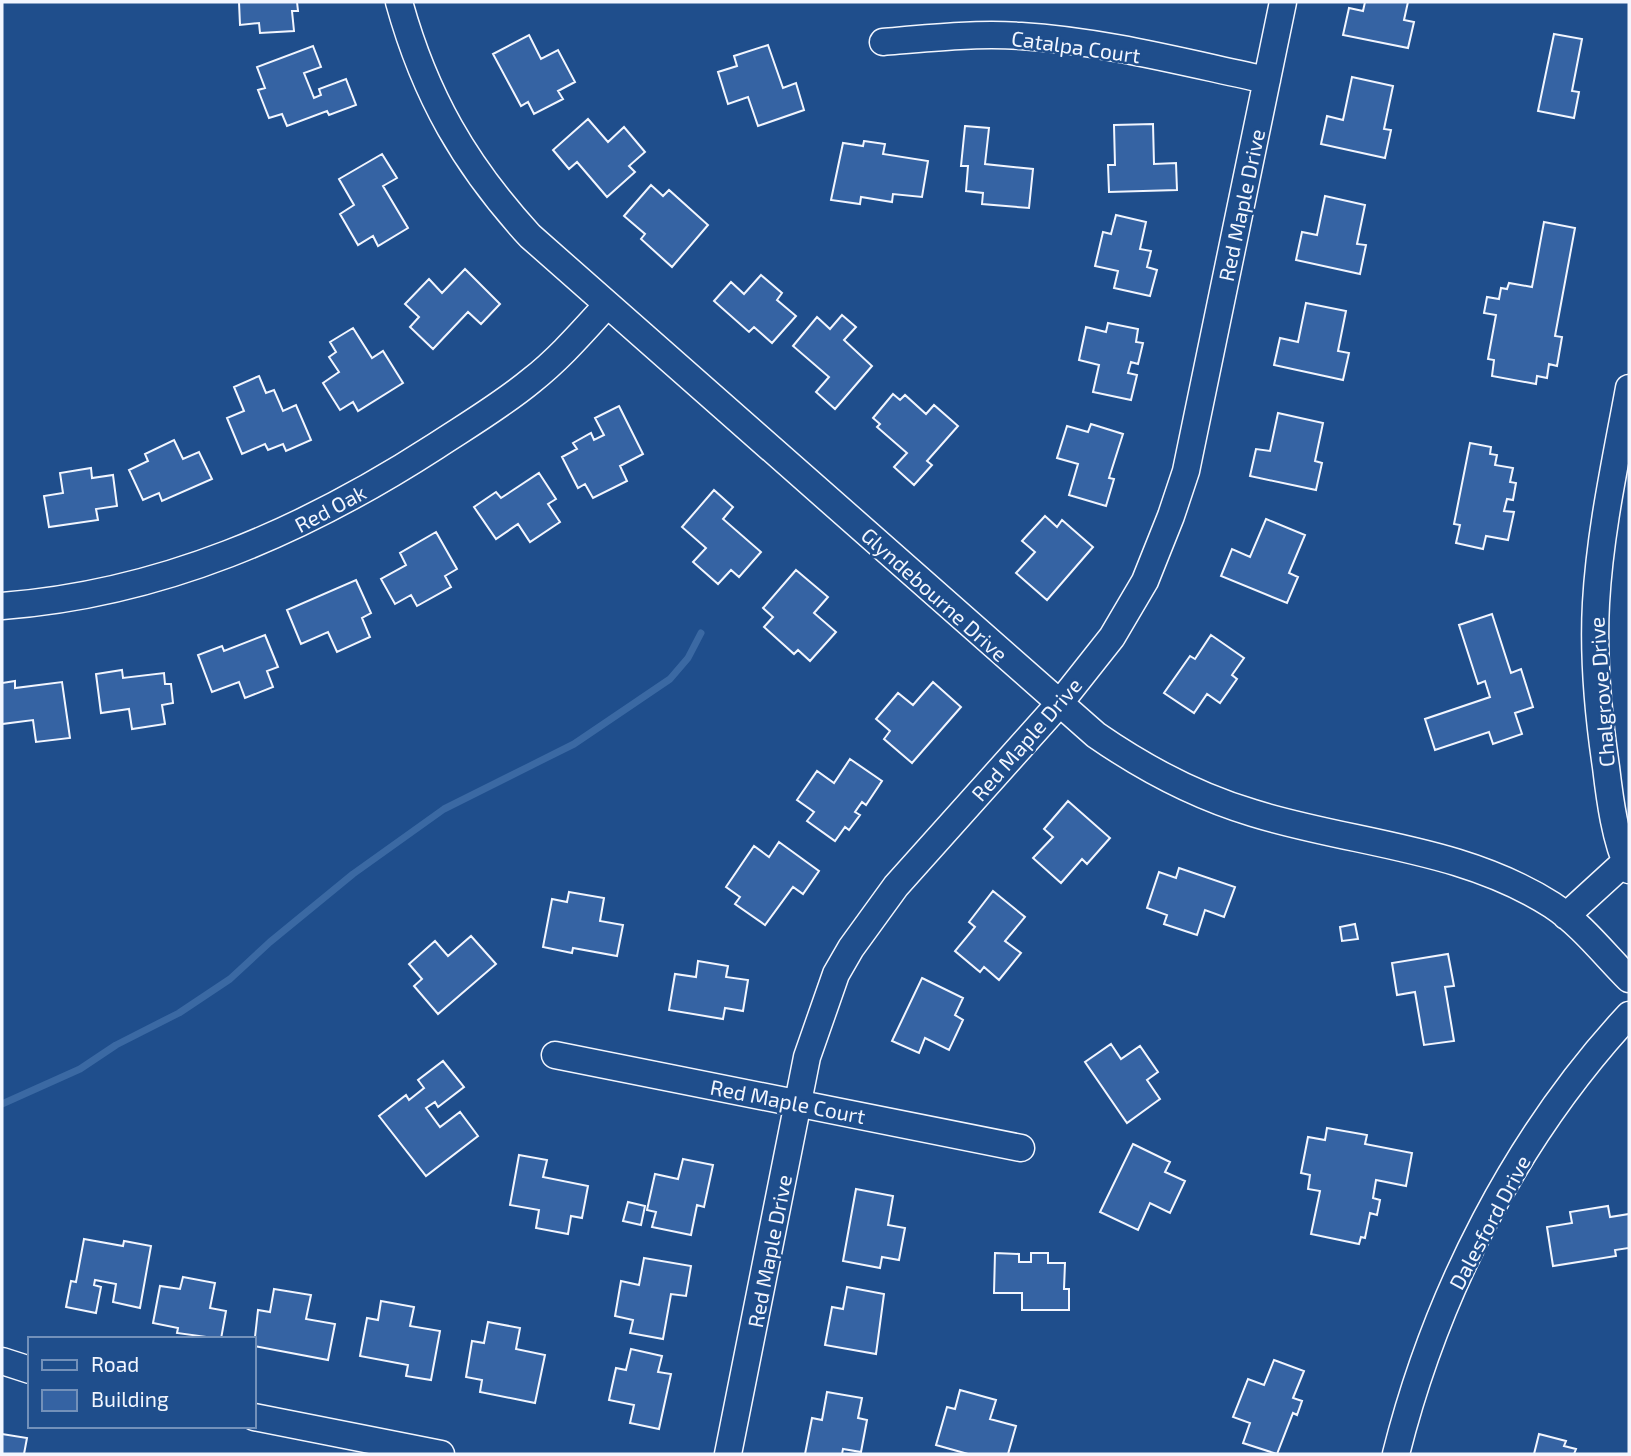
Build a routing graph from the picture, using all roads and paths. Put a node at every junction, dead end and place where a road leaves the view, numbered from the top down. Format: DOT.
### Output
graph roads {
  1 [pos="399,2"];
  2 [pos="1283,2"];
  3 [pos="883,42"];
  4 [pos="1267,80"];
  5 [pos="607,305"];
  6 [pos="1629,388"];
  7 [pos="2,606"];
  8 [pos="1059,704"];
  9 [pos="1627,866"];
  10 [pos="1566,916"];
  11 [pos="1629,979"];
  12 [pos="1629,1015"];
  13 [pos="555,1055"];
  14 [pos="798,1102"];
  15 [pos="1021,1148"];
  16 [pos="2,1361"];
  17 [pos="28,1369"];
  18 [pos="256,1418"];
  19 [pos="341,1445"];
  20 [pos="387,1449"];
  21 [pos="441,1454"];
  22 [pos="728,1454"];
  23 [pos="1395,1454"];
  1 -- 5 [label="street, Glyndebourne Drive"];
  2 -- 4 [label="street, Red Maple Drive"];
  3 -- 4 [label="street, Catalpa Court"];
  4 -- 8 [label="street, Red Maple Drive"];
  5 -- 7 [label="street, Red Oak"];
  5 -- 8 [label="street, Glyndebourne Drive"];
  6 -- 9 [label="street, Chalgrove Drive"];
  8 -- 10 [label="street, Glyndebourne Drive"];
  8 -- 14 [label="street, Red Maple Drive"];
  9 -- 10 [label="street"];
  10 -- 11 [label="street, Glyndebourne Drive"];
  12 -- 23 [label="street, Dalesford Drive"];
  13 -- 14 [label="street, Red Maple Court"];
  14 -- 15 [label="street, Red Maple Court"];
  14 -- 22 [label="street, Red Maple Drive"];
  16 -- 17 [label="street"];
  18 -- 19 [label="street"];
  19 -- 20 [label="street"];
  20 -- 21 [label="street"];
}
